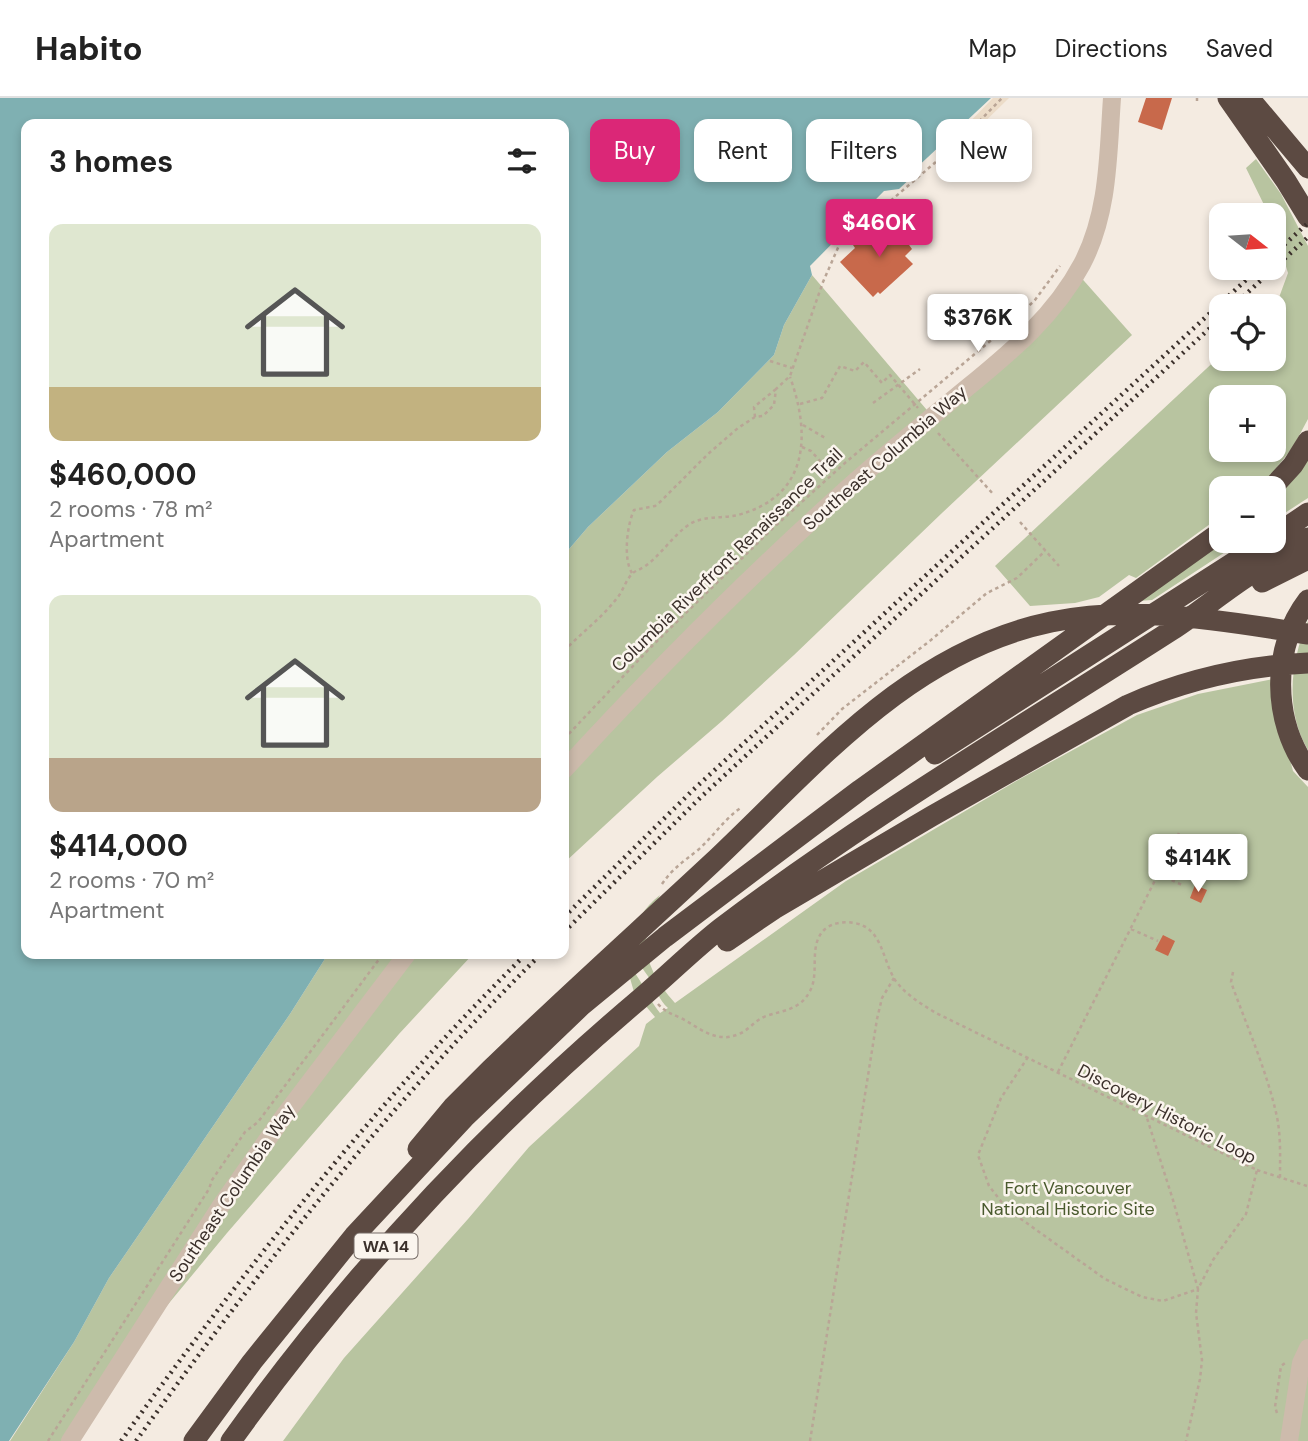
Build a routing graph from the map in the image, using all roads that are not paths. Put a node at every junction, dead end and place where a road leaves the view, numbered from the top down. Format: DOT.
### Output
graph roads {
  1 [pos="1112,98"];
  2 [pos="1228,98"];
  3 [pos="1249,98"];
  4 [pos="1308,168"];
  5 [pos="1308,218"];
  6 [pos="1308,441"];
  7 [pos="1283,476"];
  8 [pos="1308,513"];
  9 [pos="1286,528"];
  10 [pos="1308,538"];
  11 [pos="1209,540"];
  12 [pos="1248,553"];
  13 [pos="1308,559"];
  14 [pos="1308,600"];
  15 [pos="1177,627"];
  16 [pos="1308,634"];
  17 [pos="1308,663"];
  18 [pos="569,764"];
  19 [pos="1308,770"];
  20 [pos="796,840"];
  21 [pos="403,959"];
  22 [pos="648,991"];
  23 [pos="390,1196"];
  24 [pos="1308,1348"];
  25 [pos="70,1441"];
  26 [pos="194,1441"];
  27 [pos="231,1441"];
  28 [pos="1289,1441"];
  1 -- 18 [label="street, Southeast Columbia Way"];
  2 -- 5 [label="highway"];
  3 -- 4 [label="highway"];
  6 -- 7 [label="highway"];
  8 -- 9 [label="highway"];
  10 -- 15 [label="highway"];
  11 -- 20 [label="highway"];
  12 -- 20 [label="highway"];
  13 -- 15 [label="highway"];
  14 -- 19 [label="highway"];
  15 -- 22 [label="highway"];
  16 -- 23 [label="highway"];
  17 -- 22 [label="highway"];
  20 -- 23 [label="highway"];
  21 -- 25 [label="street, Southeast Columbia Way"];
  22 -- 27 [label="highway, WA 14"];
  23 -- 26 [label="highway, WA 14"];
  24 -- 28 [label="street"];
}
